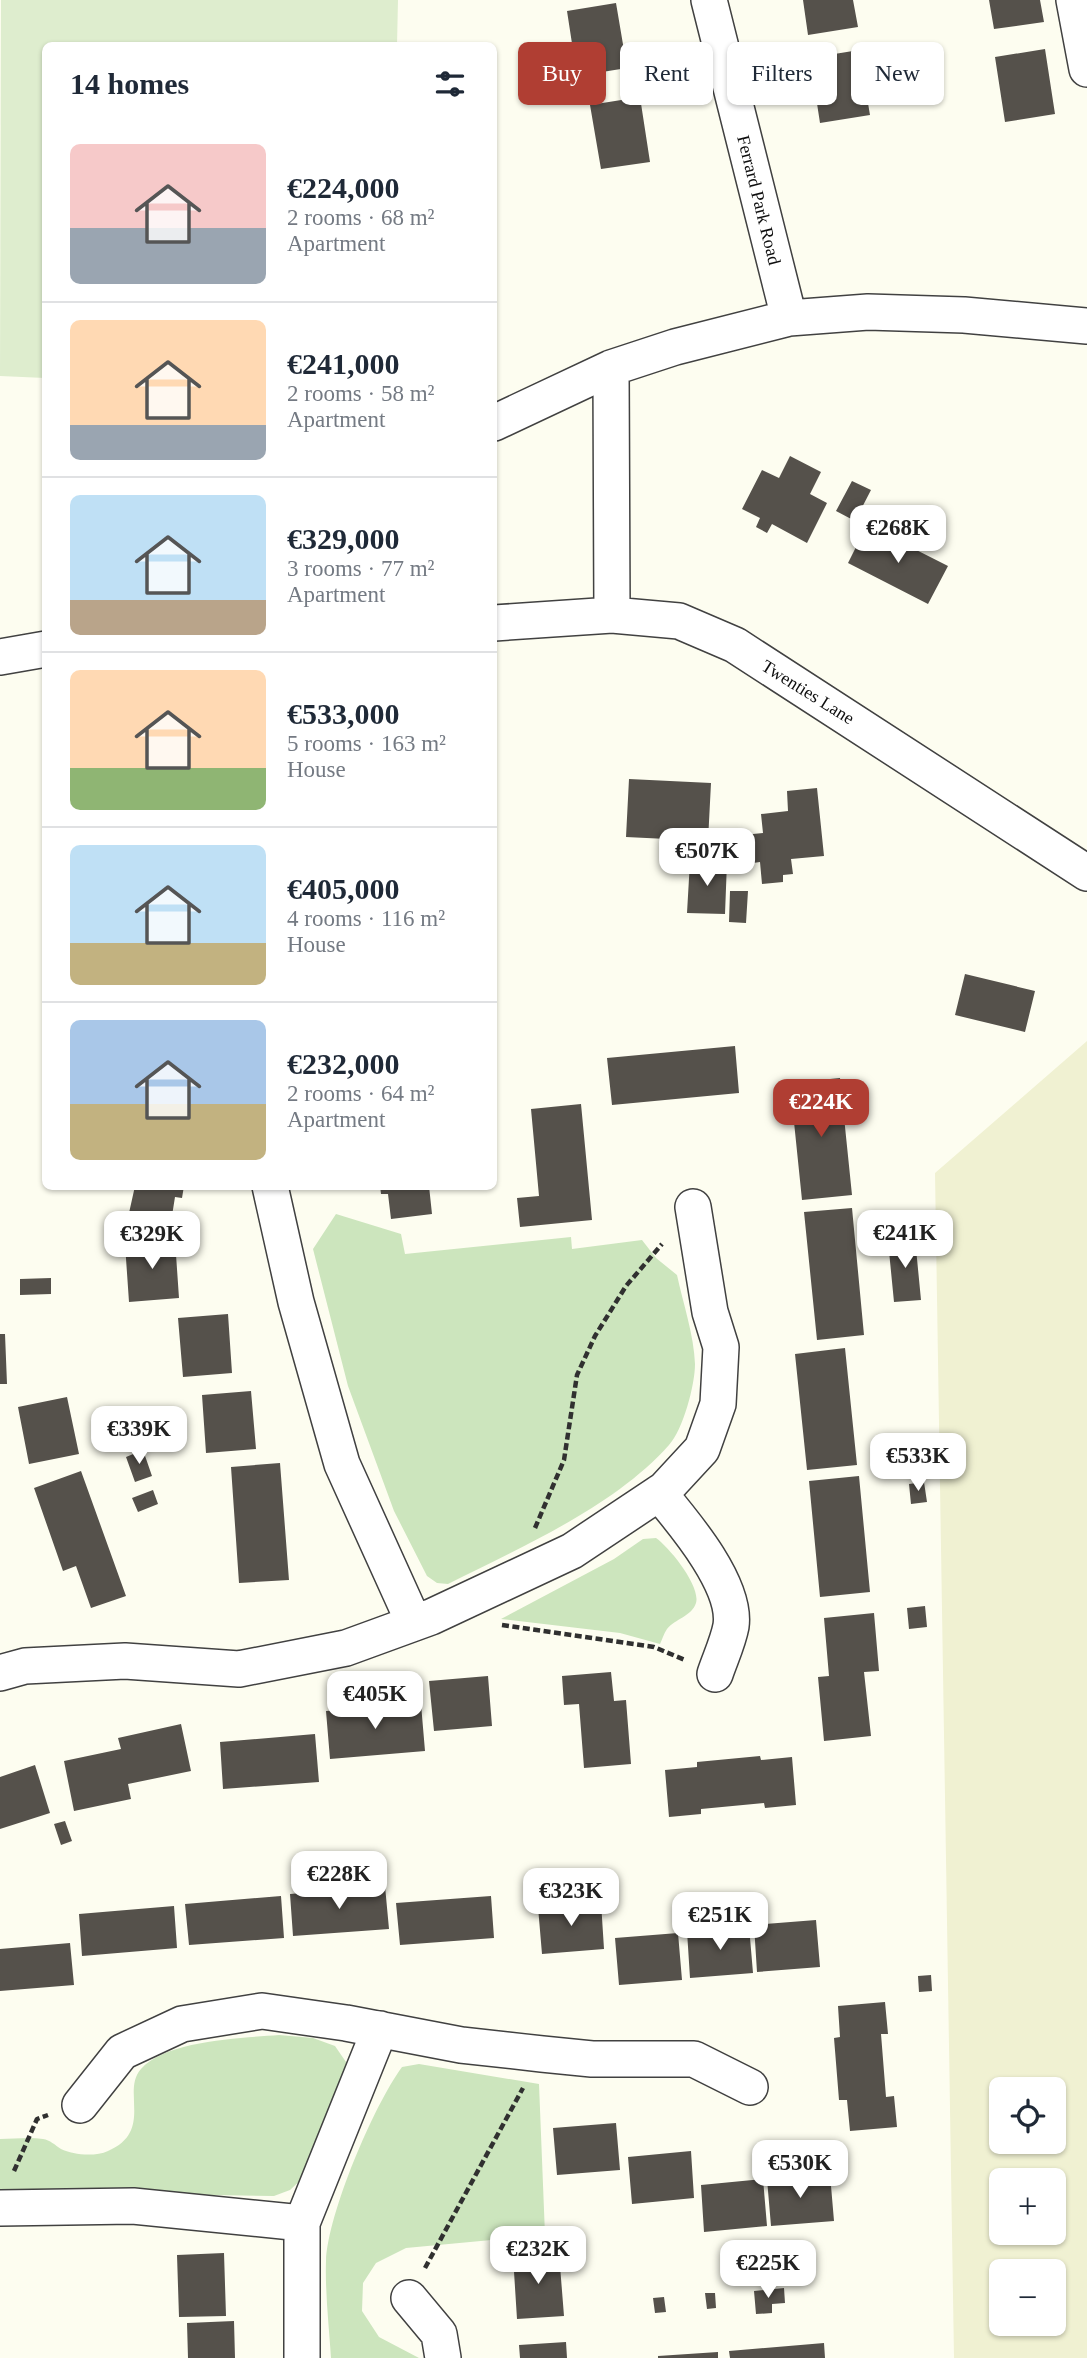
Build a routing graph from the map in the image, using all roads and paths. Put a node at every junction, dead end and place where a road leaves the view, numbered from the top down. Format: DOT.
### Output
graph roads {
  1 [pos="709,0"];
  2 [pos="1074,0"];
  3 [pos="1087,69"];
  4 [pos="789,318"];
  5 [pos="1087,326"];
  6 [pos="611,368"];
  7 [pos="497,422"];
  8 [pos="612,615"];
  9 [pos="497,623"];
  10 [pos="42,650"];
  11 [pos="0,657"];
  12 [pos="1087,873"];
  13 [pos="271,1190"];
  14 [pos="693,1207"];
  15 [pos="659,1493"];
  16 [pos="527,1572"];
  17 [pos="462,1603"];
  18 [pos="414,1623"];
  19 [pos="3,1664"];
  20 [pos="715,1674"];
  21 [pos="380,2029"];
  22 [pos="542,2054"];
  23 [pos="750,2087"];
  24 [pos="80,2105"];
  25 [pos="3,2193"];
  26 [pos="302,2222"];
  27 [pos="409,2298"];
  28 [pos="302,2358"];
  29 [pos="443,2358"];
  1 -- 4 [label="street, Ferrard Park Road"];
  2 -- 3 [label="street"];
  4 -- 5 [label="street"];
  4 -- 6 [label="street"];
  6 -- 7 [label="street"];
  6 -- 8 [label="street"];
  8 -- 9 [label="street, Twenties Lane"];
  8 -- 12 [label="street, Twenties Lane"];
  10 -- 11 [label="street"];
  13 -- 18 [label="street"];
  14 -- 15 [label="street"];
  14 -- 16 [label="path"];
  15 -- 16 [label="street"];
  15 -- 20 [label="street"];
  16 -- 17 [label="street"];
  17 -- 18 [label="street"];
  17 -- 20 [label="path"];
  18 -- 19 [label="street"];
  21 -- 22 [label="street"];
  21 -- 24 [label="street"];
  21 -- 26 [label="street"];
  22 -- 23 [label="street"];
  22 -- 27 [label="path"];
  24 -- 25 [label="path"];
  25 -- 26 [label="street"];
  26 -- 28 [label="street"];
  27 -- 29 [label="street"];
}
